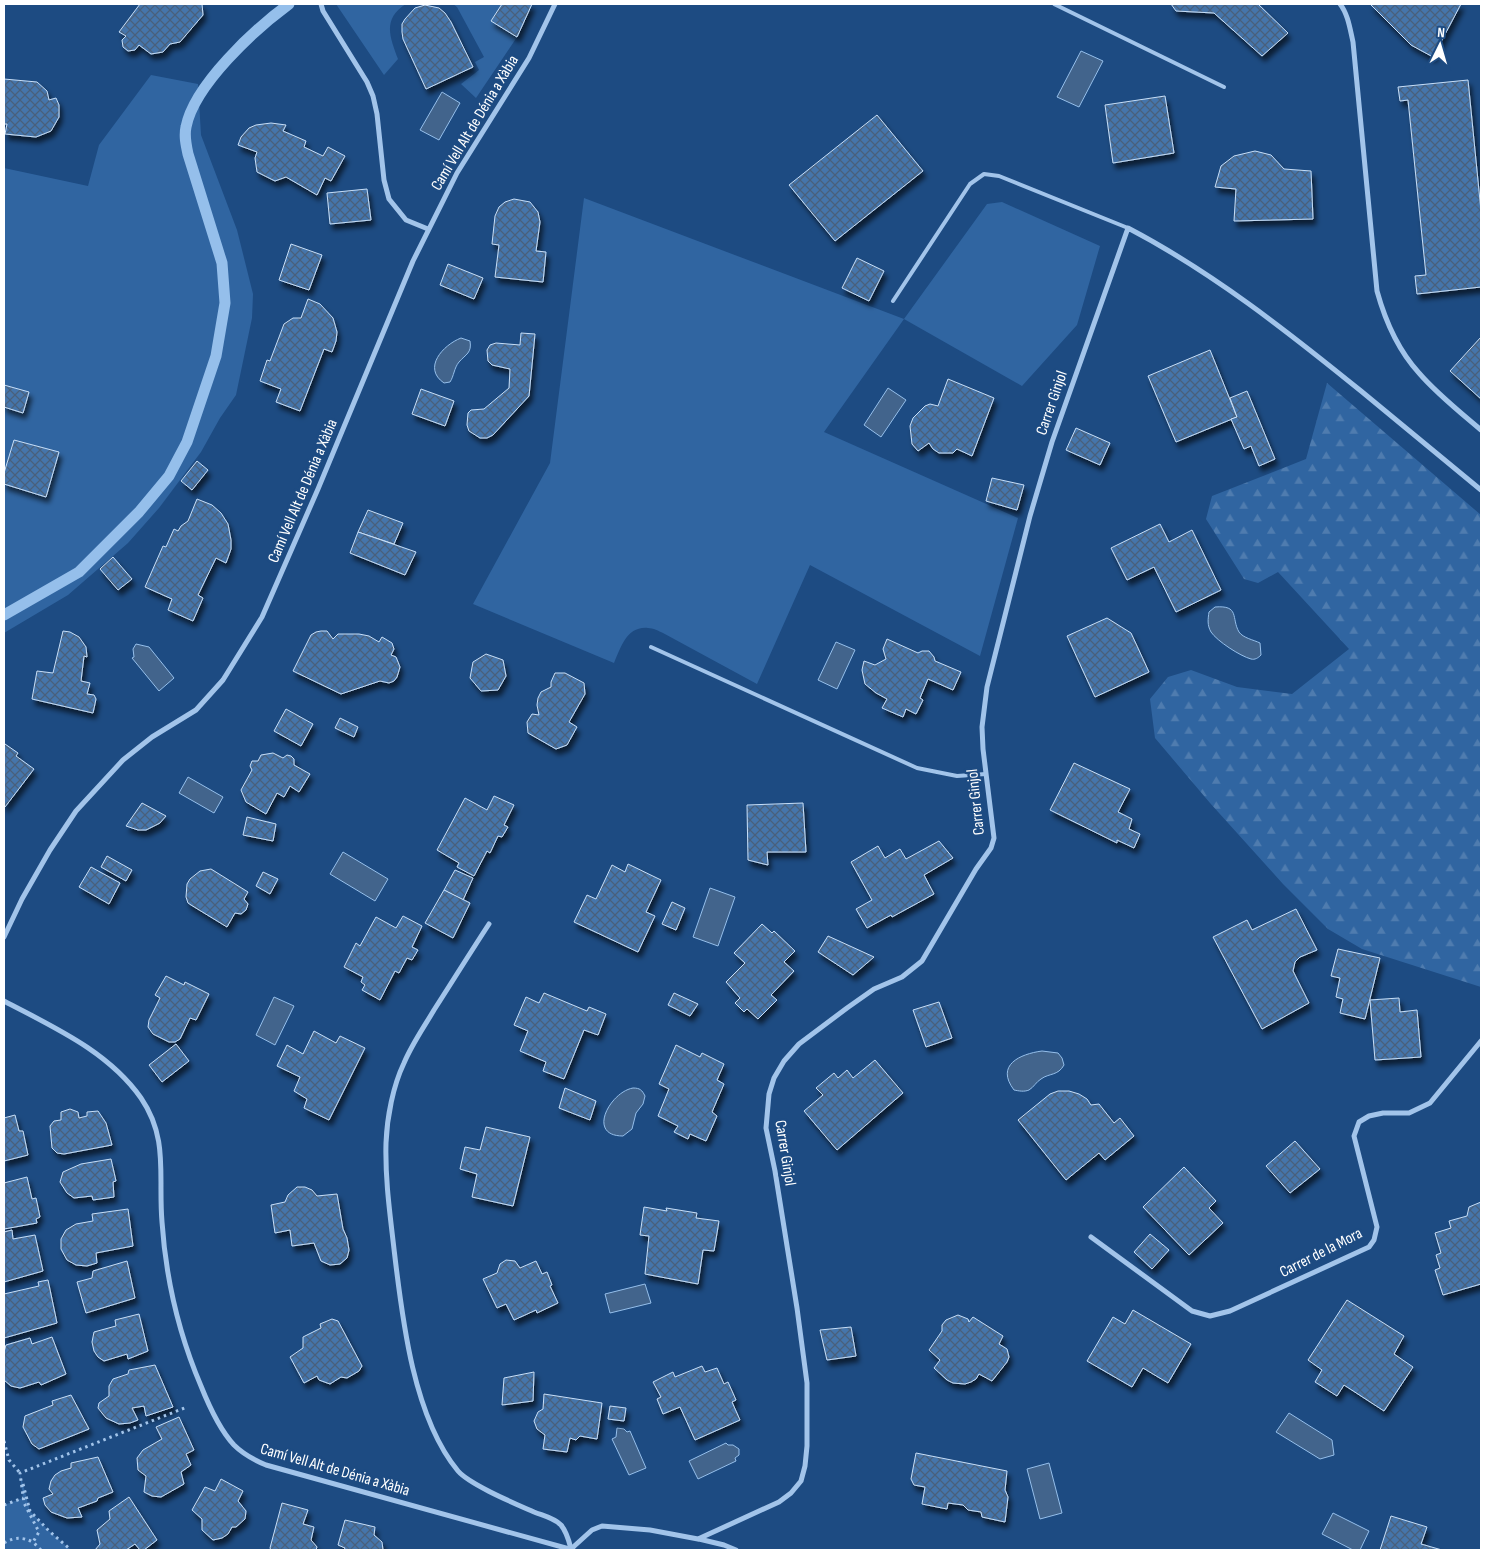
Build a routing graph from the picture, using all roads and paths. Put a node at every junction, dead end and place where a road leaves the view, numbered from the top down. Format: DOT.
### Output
graph roads {
  1 [pos="321,4"];
  2 [pos="555,4"];
  3 [pos="1054,4"];
  4 [pos="1340,4"];
  5 [pos="1224,87"];
  6 [pos="1128,228"];
  7 [pos="428,229"];
  8 [pos="893,301"];
  9 [pos="1481,430"];
  10 [pos="1481,490"];
  11 [pos="651,647"];
  12 [pos="986,774"];
  13 [pos="489,924"];
  14 [pos="4,936"];
  15 [pos="4,1001"];
  16 [pos="1481,1041"];
  17 [pos="1091,1237"];
  18 [pos="206,1399"];
  19 [pos="4,1441"];
  20 [pos="20,1474"];
  21 [pos="23,1498"];
  22 [pos="4,1505"];
  23 [pos="698,1539"];
  24 [pos="4,1542"];
  25 [pos="33,1542"];
  26 [pos="41,1550"];
  27 [pos="71,1550"];
  28 [pos="572,1550"];
  29 [pos="736,1550"];
  1 -- 7 [label="street"];
  2 -- 7 [label="street, Camí Vell Alt de Dénia a Xàbia"];
  3 -- 5 [label="lane"];
  4 -- 9 [label="street"];
  6 -- 8 [label="lane"];
  6 -- 10 [label="street"];
  6 -- 12 [label="street, Carrer Ginjol"];
  7 -- 14 [label="street, Camí Vell Alt de Dénia a Xàbia"];
  11 -- 12 [label="lane"];
  12 -- 23 [label="street, Carrer Ginjol"];
  13 -- 28 [label="street"];
  15 -- 18 [label="street, Camí Vell Alt de Dénia a Xàbia"];
  16 -- 17 [label="street, Carrer de la Mora"];
  18 -- 20 [label="path"];
  18 -- 28 [label="street, Camí Vell Alt de Dénia a Xàbia"];
  19 -- 20 [label="path"];
  20 -- 21 [label="path"];
  20 -- 27 [label="path"];
  21 -- 22 [label="path"];
  21 -- 25 [label="path"];
  23 -- 28 [label="street"];
  23 -- 29 [label="street"];
  24 -- 25 [label="path"];
  25 -- 26 [label="path"];
}
